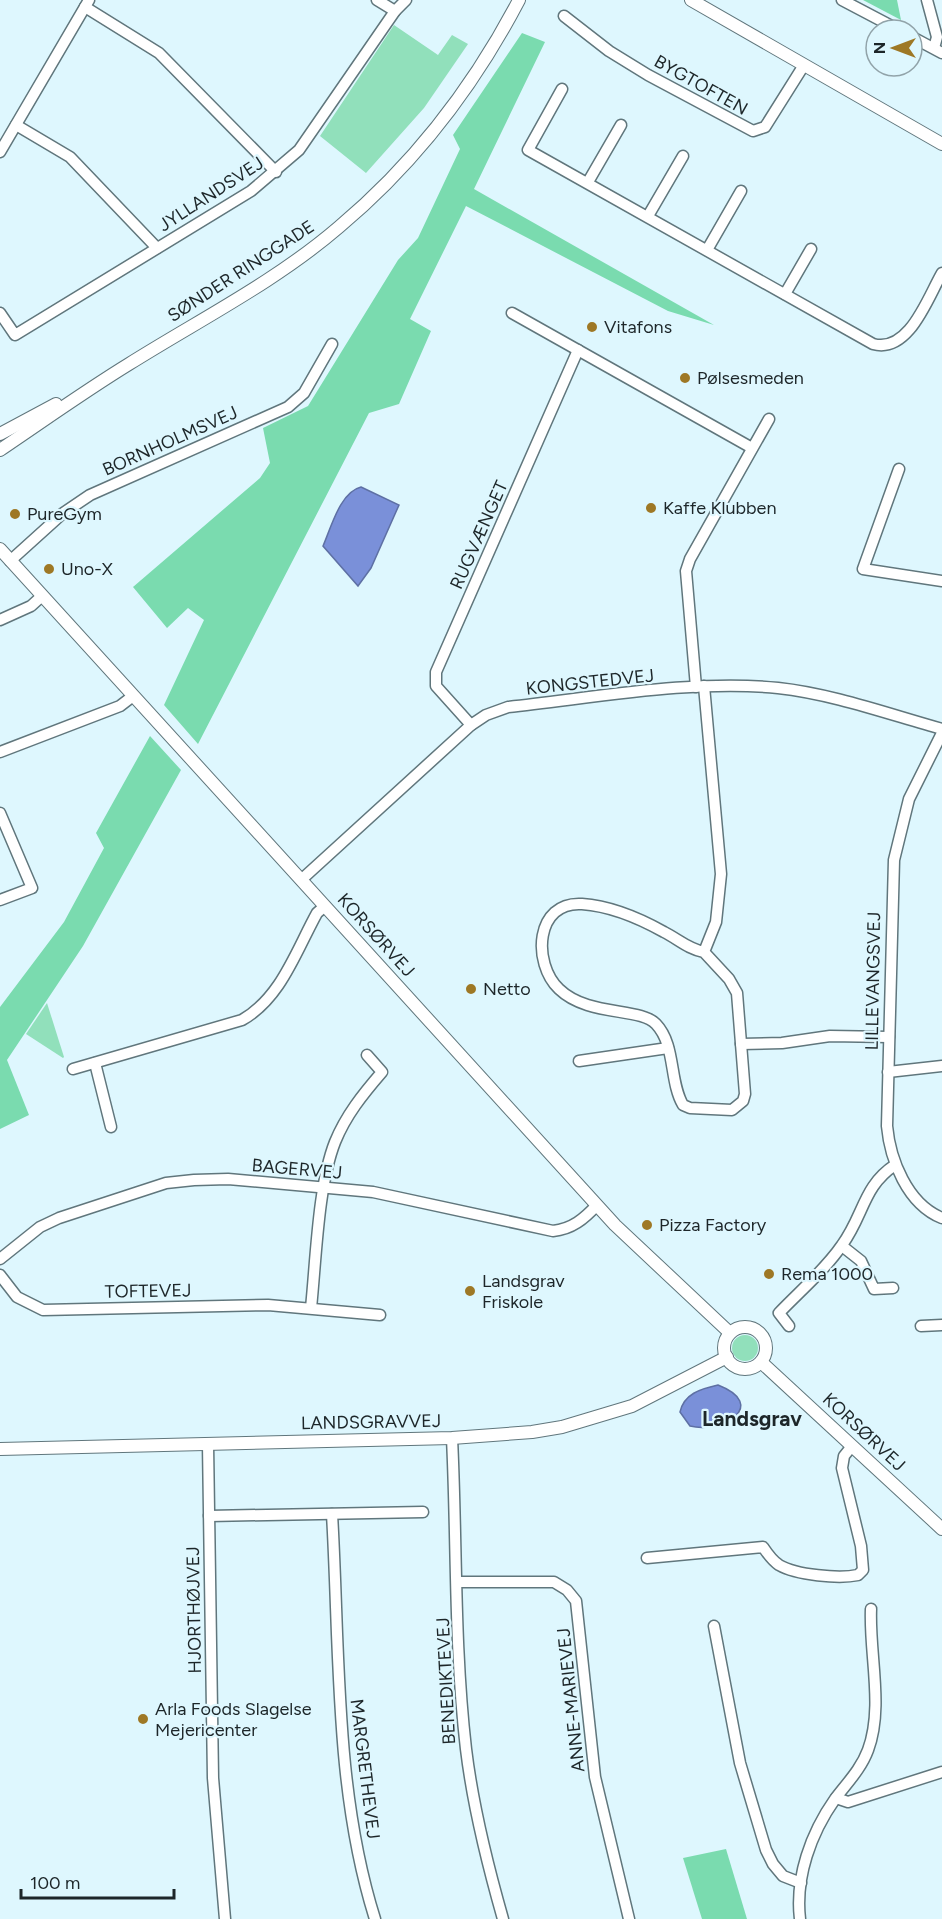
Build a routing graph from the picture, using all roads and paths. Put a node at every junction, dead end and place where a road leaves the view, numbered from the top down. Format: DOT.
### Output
graph roads {
  1 [pos="376,0"];
  2 [pos="406,0"];
  3 [pos="519,0"];
  4 [pos="691,0"];
  5 [pos="842,0"];
  6 [pos="927,0"];
  7 [pos="87,3"];
  8 [pos="395,11"];
  9 [pos="564,15"];
  10 [pos="876,18"];
  11 [pos="924,43"];
  12 [pos="938,51"];
  13 [pos="804,65"];
  14 [pos="562,89"];
  15 [pos="621,124"];
  16 [pos="16,125"];
  17 [pos="942,144"];
  18 [pos="0,152"];
  19 [pos="683,156"];
  20 [pos="276,172"];
  21 [pos="588,182"];
  22 [pos="741,191"];
  23 [pos="648,216"];
  24 [pos="158,248"];
  25 [pos="811,249"];
  26 [pos="707,250"];
  27 [pos="940,279"];
  28 [pos="785,294"];
  29 [pos="0,313"];
  30 [pos="512,313"];
  31 [pos="332,344"];
  32 [pos="578,350"];
  33 [pos="128,364"];
  34 [pos="82,389"];
  35 [pos="769,419"];
  36 [pos="0,434"];
  37 [pos="0,442"];
  38 [pos="752,448"];
  39 [pos="0,450"];
  40 [pos="899,469"];
  41 [pos="3,553"];
  42 [pos="942,580"];
  43 [pos="42,596"];
  44 [pos="0,620"];
  45 [pos="700,687"];
  46 [pos="133,696"];
  47 [pos="471,724"];
  48 [pos="942,731"];
  49 [pos="0,752"];
  50 [pos="0,813"];
  51 [pos="301,880"];
  52 [pos="0,900"];
  53 [pos="325,906"];
  54 [pos="704,952"];
  55 [pos="888,1036"];
  56 [pos="741,1044"];
  57 [pos="668,1048"];
  58 [pos="368,1055"];
  59 [pos="579,1061"];
  60 [pos="95,1063"];
  61 [pos="942,1066"];
  62 [pos="73,1069"];
  63 [pos="888,1072"];
  64 [pos="111,1127"];
  65 [pos="895,1165"];
  66 [pos="325,1188"];
  67 [pos="597,1205"];
  68 [pos="942,1218"];
  69 [pos="842,1246"];
  70 [pos="0,1259"];
  71 [pos="0,1275"];
  72 [pos="893,1288"];
  73 [pos="311,1308"];
  74 [pos="380,1315"];
  75 [pos="942,1325"];
  76 [pos="789,1326"];
  77 [pos="921,1326"];
  78 [pos="730,1334"];
  79 [pos="727,1357"];
  80 [pos="761,1362"];
  81 [pos="452,1438"];
  82 [pos="208,1444"];
  83 [pos="852,1446"];
  84 [pos="0,1449"];
  85 [pos="423,1512"];
  86 [pos="332,1514"];
  87 [pos="209,1516"];
  88 [pos="942,1529"];
  89 [pos="647,1558"];
  90 [pos="458,1582"];
  91 [pos="871,1609"];
  92 [pos="714,1626"];
  93 [pos="942,1772"];
  94 [pos="836,1798"];
  95 [pos="801,1884"];
  96 [pos="225,1919"];
  97 [pos="375,1919"];
  98 [pos="503,1919"];
  99 [pos="629,1919"];
  100 [pos="800,1919"];
  1 -- 8 [label="street"];
  2 -- 8 [label="street, JYLLANDSVEJ"];
  3 -- 33 [label="street, SØNDER RINGGADE"];
  4 -- 13 [label="street"];
  5 -- 10 [label="street"];
  6 -- 12 [label="street"];
  7 -- 16 [label="street"];
  7 -- 20 [label="street"];
  8 -- 20 [label="street, JYLLANDSVEJ"];
  9 -- 13 [label="street, BYGTOFTEN"];
  11 -- 12 [label="street"];
  13 -- 17 [label="street"];
  14 -- 21 [label="street"];
  15 -- 21 [label="street"];
  16 -- 18 [label="street"];
  16 -- 24 [label="street"];
  19 -- 23 [label="street"];
  20 -- 24 [label="street, JYLLANDSVEJ"];
  21 -- 23 [label="street"];
  22 -- 26 [label="street"];
  23 -- 26 [label="street"];
  24 -- 29 [label="street, JYLLANDSVEJ"];
  25 -- 28 [label="street"];
  26 -- 28 [label="street"];
  27 -- 28 [label="street"];
  30 -- 32 [label="street"];
  31 -- 41 [label="street, BORNHOLMSVEJ"];
  32 -- 38 [label="street"];
  32 -- 47 [label="street, RUGVÆNGET"];
  33 -- 34 [label="street, SØNDER RINGGADE"];
  33 -- 39 [label="street, SØNDER RINGGADE"];
  34 -- 36 [label="street, SØNDER RINGGADE"];
  34 -- 37 [label="street"];
  35 -- 38 [label="street"];
  38 -- 45 [label="street"];
  40 -- 42 [label="street"];
  41 -- 43 [label="street, KORSØRVEJ"];
  43 -- 44 [label="street"];
  43 -- 46 [label="street, KORSØRVEJ"];
  45 -- 47 [label="street, KONGSTEDVEJ"];
  45 -- 48 [label="street, KONGSTEDVEJ"];
  45 -- 54 [label="street"];
  46 -- 49 [label="street"];
  46 -- 51 [label="street, KORSØRVEJ"];
  47 -- 51 [label="street, KONGSTEDVEJ"];
  48 -- 55 [label="street, LILLEVANGSVEJ"];
  50 -- 52 [label="street"];
  51 -- 53 [label="street, KORSØRVEJ"];
  53 -- 60 [label="street"];
  53 -- 67 [label="street, KORSØRVEJ"];
  54 -- 56 [label="street"];
  54 -- 57 [label="street"];
  55 -- 56 [label="street"];
  55 -- 63 [label="street, LILLEVANGSVEJ"];
  56 -- 57 [label="street"];
  57 -- 59 [label="street"];
  58 -- 66 [label="street"];
  60 -- 62 [label="street"];
  60 -- 64 [label="street"];
  61 -- 63 [label="street"];
  63 -- 65 [label="street, LILLEVANGSVEJ"];
  65 -- 68 [label="street, LILLEVANGSVEJ"];
  65 -- 69 [label="street"];
  66 -- 67 [label="street, BAGERVEJ"];
  66 -- 70 [label="street, BAGERVEJ"];
  66 -- 73 [label="street"];
  67 -- 78 [label="street, KORSØRVEJ"];
  69 -- 72 [label="street"];
  69 -- 76 [label="street"];
  71 -- 73 [label="street, TOFTEVEJ"];
  73 -- 74 [label="street, TOFTEVEJ"];
  75 -- 77 [label="street"];
  78 -- 79 [label="street"];
  78 -- 80 [label="street"];
  79 -- 80 [label="street"];
  79 -- 81 [label="street, LANDSGRAVVEJ"];
  80 -- 83 [label="street, KORSØRVEJ"];
  81 -- 82 [label="street, LANDSGRAVVEJ"];
  81 -- 90 [label="street, BENEDIKTEVEJ"];
  82 -- 84 [label="street, LANDSGRAVVEJ"];
  82 -- 87 [label="street, HJORTHØJVEJ"];
  83 -- 88 [label="street, KORSØRVEJ"];
  83 -- 89 [label="street"];
  85 -- 86 [label="street"];
  86 -- 87 [label="street"];
  86 -- 97 [label="street, MARGRETHEVEJ"];
  87 -- 96 [label="street, HJORTHØJVEJ"];
  90 -- 98 [label="street, BENEDIKTEVEJ"];
  90 -- 99 [label="street, ANNE-MARIEVEJ"];
  91 -- 94 [label="street"];
  92 -- 95 [label="street"];
  93 -- 94 [label="street"];
  94 -- 95 [label="street"];
  95 -- 100 [label="street"];
}
